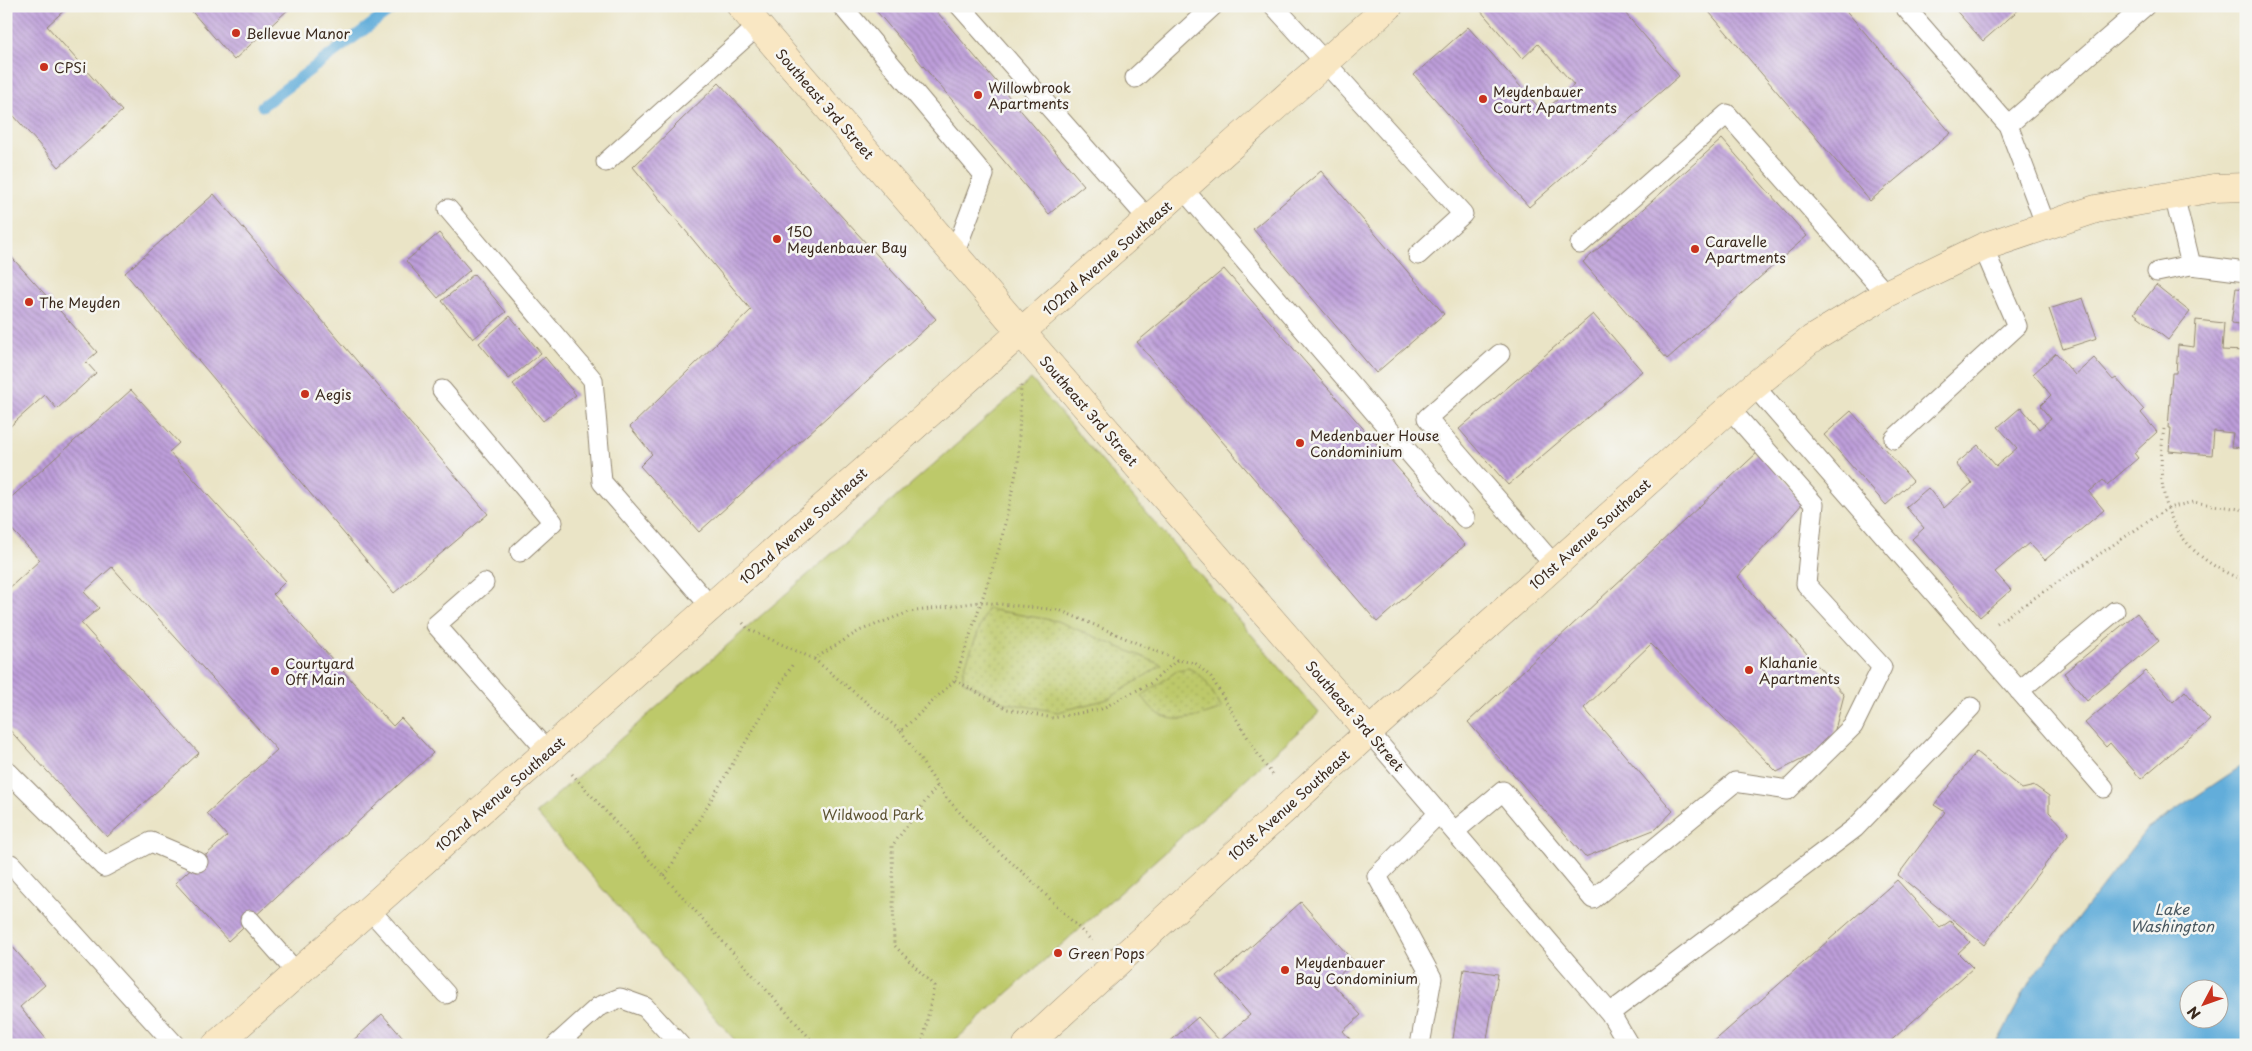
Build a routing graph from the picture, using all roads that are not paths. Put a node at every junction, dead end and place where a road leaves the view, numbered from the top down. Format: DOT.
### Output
graph roads {
  1 [pos="842,6"];
  2 [pos="960,6"];
  3 [pos="1213,6"];
  4 [pos="1274,6"];
  5 [pos="1390,6"];
  6 [pos="1904,6"];
  7 [pos="2145,6"];
  8 [pos="750,16"];
  9 [pos="1326,63"];
  10 [pos="1134,78"];
  11 [pos="2008,126"];
  12 [pos="606,162"];
  13 [pos="2246,187"];
  14 [pos="1184,190"];
  15 [pos="2174,195"];
  16 [pos="448,209"];
  17 [pos="1149,220"];
  18 [pos="2046,226"];
  19 [pos="1580,244"];
  20 [pos="1983,247"];
  21 [pos="954,255"];
  22 [pos="1418,255"];
  23 [pos="2191,265"];
  24 [pos="2157,272"];
  25 [pos="2246,272"];
  26 [pos="1886,294"];
  27 [pos="1022,332"];
  28 [pos="1500,354"];
  29 [pos="1754,386"];
  30 [pos="442,390"];
  31 [pos="1730,409"];
  32 [pos="1894,439"];
  33 [pos="1465,518"];
  34 [pos="520,552"];
  35 [pos="1555,566"];
  36 [pos="484,583"];
  37 [pos="711,608"];
  38 [pos="2115,611"];
  39 [pos="2019,691"];
  40 [pos="1971,707"];
  41 [pos="1369,732"];
  42 [pos="558,760"];
  43 [pos="6,770"];
  44 [pos="2104,788"];
  45 [pos="1439,813"];
  46 [pos="1455,831"];
  47 [pos="198,862"];
  48 [pos="11,864"];
  49 [pos="369,909"];
  50 [pos="250,920"];
  51 [pos="297,973"];
  52 [pos="446,994"];
  53 [pos="1610,1013"];
  54 [pos="175,1045"];
  55 [pos="216,1045"];
  56 [pos="556,1045"];
  57 [pos="680,1045"];
  58 [pos="1027,1045"];
  59 [pos="1420,1045"];
  60 [pos="1629,1045"];
  1 -- 21 [label="lane"];
  2 -- 17 [label="lane"];
  3 -- 10 [label="lane"];
  4 -- 9 [label="lane"];
  5 -- 9 [label="street, 102nd Avenue Southeast"];
  6 -- 11 [label="lane"];
  7 -- 11 [label="lane"];
  8 -- 12 [label="lane"];
  8 -- 21 [label="street, Southeast 3rd Street"];
  9 -- 14 [label="street, 102nd Avenue Southeast"];
  9 -- 22 [label="lane"];
  11 -- 18 [label="lane"];
  13 -- 15 [label="street, 101st Avenue Southeast"];
  14 -- 17 [label="street, 102nd Avenue Southeast"];
  14 -- 33 [label="lane"];
  15 -- 18 [label="street, 101st Avenue Southeast"];
  15 -- 23 [label="lane"];
  16 -- 37 [label="lane"];
  17 -- 27 [label="street, 102nd Avenue Southeast"];
  18 -- 20 [label="street, 101st Avenue Southeast"];
  19 -- 26 [label="lane"];
  20 -- 26 [label="street, 101st Avenue Southeast"];
  20 -- 32 [label="lane"];
  21 -- 27 [label="street, Southeast 3rd Street"];
  23 -- 24 [label="lane"];
  23 -- 25 [label="lane"];
  26 -- 29 [label="street, 101st Avenue Southeast"];
  27 -- 37 [label="street, 102nd Avenue Southeast"];
  27 -- 41 [label="street, Southeast 3rd Street"];
  28 -- 35 [label="lane"];
  29 -- 31 [label="street, 101st Avenue Southeast"];
  29 -- 39 [label="lane"];
  30 -- 34 [label="lane"];
  31 -- 35 [label="street, 101st Avenue Southeast"];
  31 -- 46 [label="lane"];
  35 -- 41 [label="street, 101st Avenue Southeast"];
  36 -- 42 [label="lane"];
  37 -- 42 [label="street, 102nd Avenue Southeast"];
  38 -- 39 [label="lane"];
  39 -- 44 [label="lane"];
  40 -- 53 [label="lane"];
  41 -- 45 [label="lane, Southeast 3rd Street"];
  41 -- 58 [label="street, 101st Avenue Southeast"];
  42 -- 49 [label="street, 102nd Avenue Southeast"];
  43 -- 47 [label="lane"];
  45 -- 46 [label="lane, Southeast 3rd Street"];
  45 -- 59 [label="lane"];
  46 -- 53 [label="lane, Southeast 3rd Street"];
  48 -- 54 [label="lane"];
  49 -- 51 [label="street, 102nd Avenue Southeast"];
  49 -- 52 [label="lane"];
  50 -- 51 [label="lane"];
  51 -- 55 [label="street, 102nd Avenue Southeast"];
  53 -- 60 [label="lane, Southeast 3rd Street"];
  56 -- 57 [label="lane"];
}
